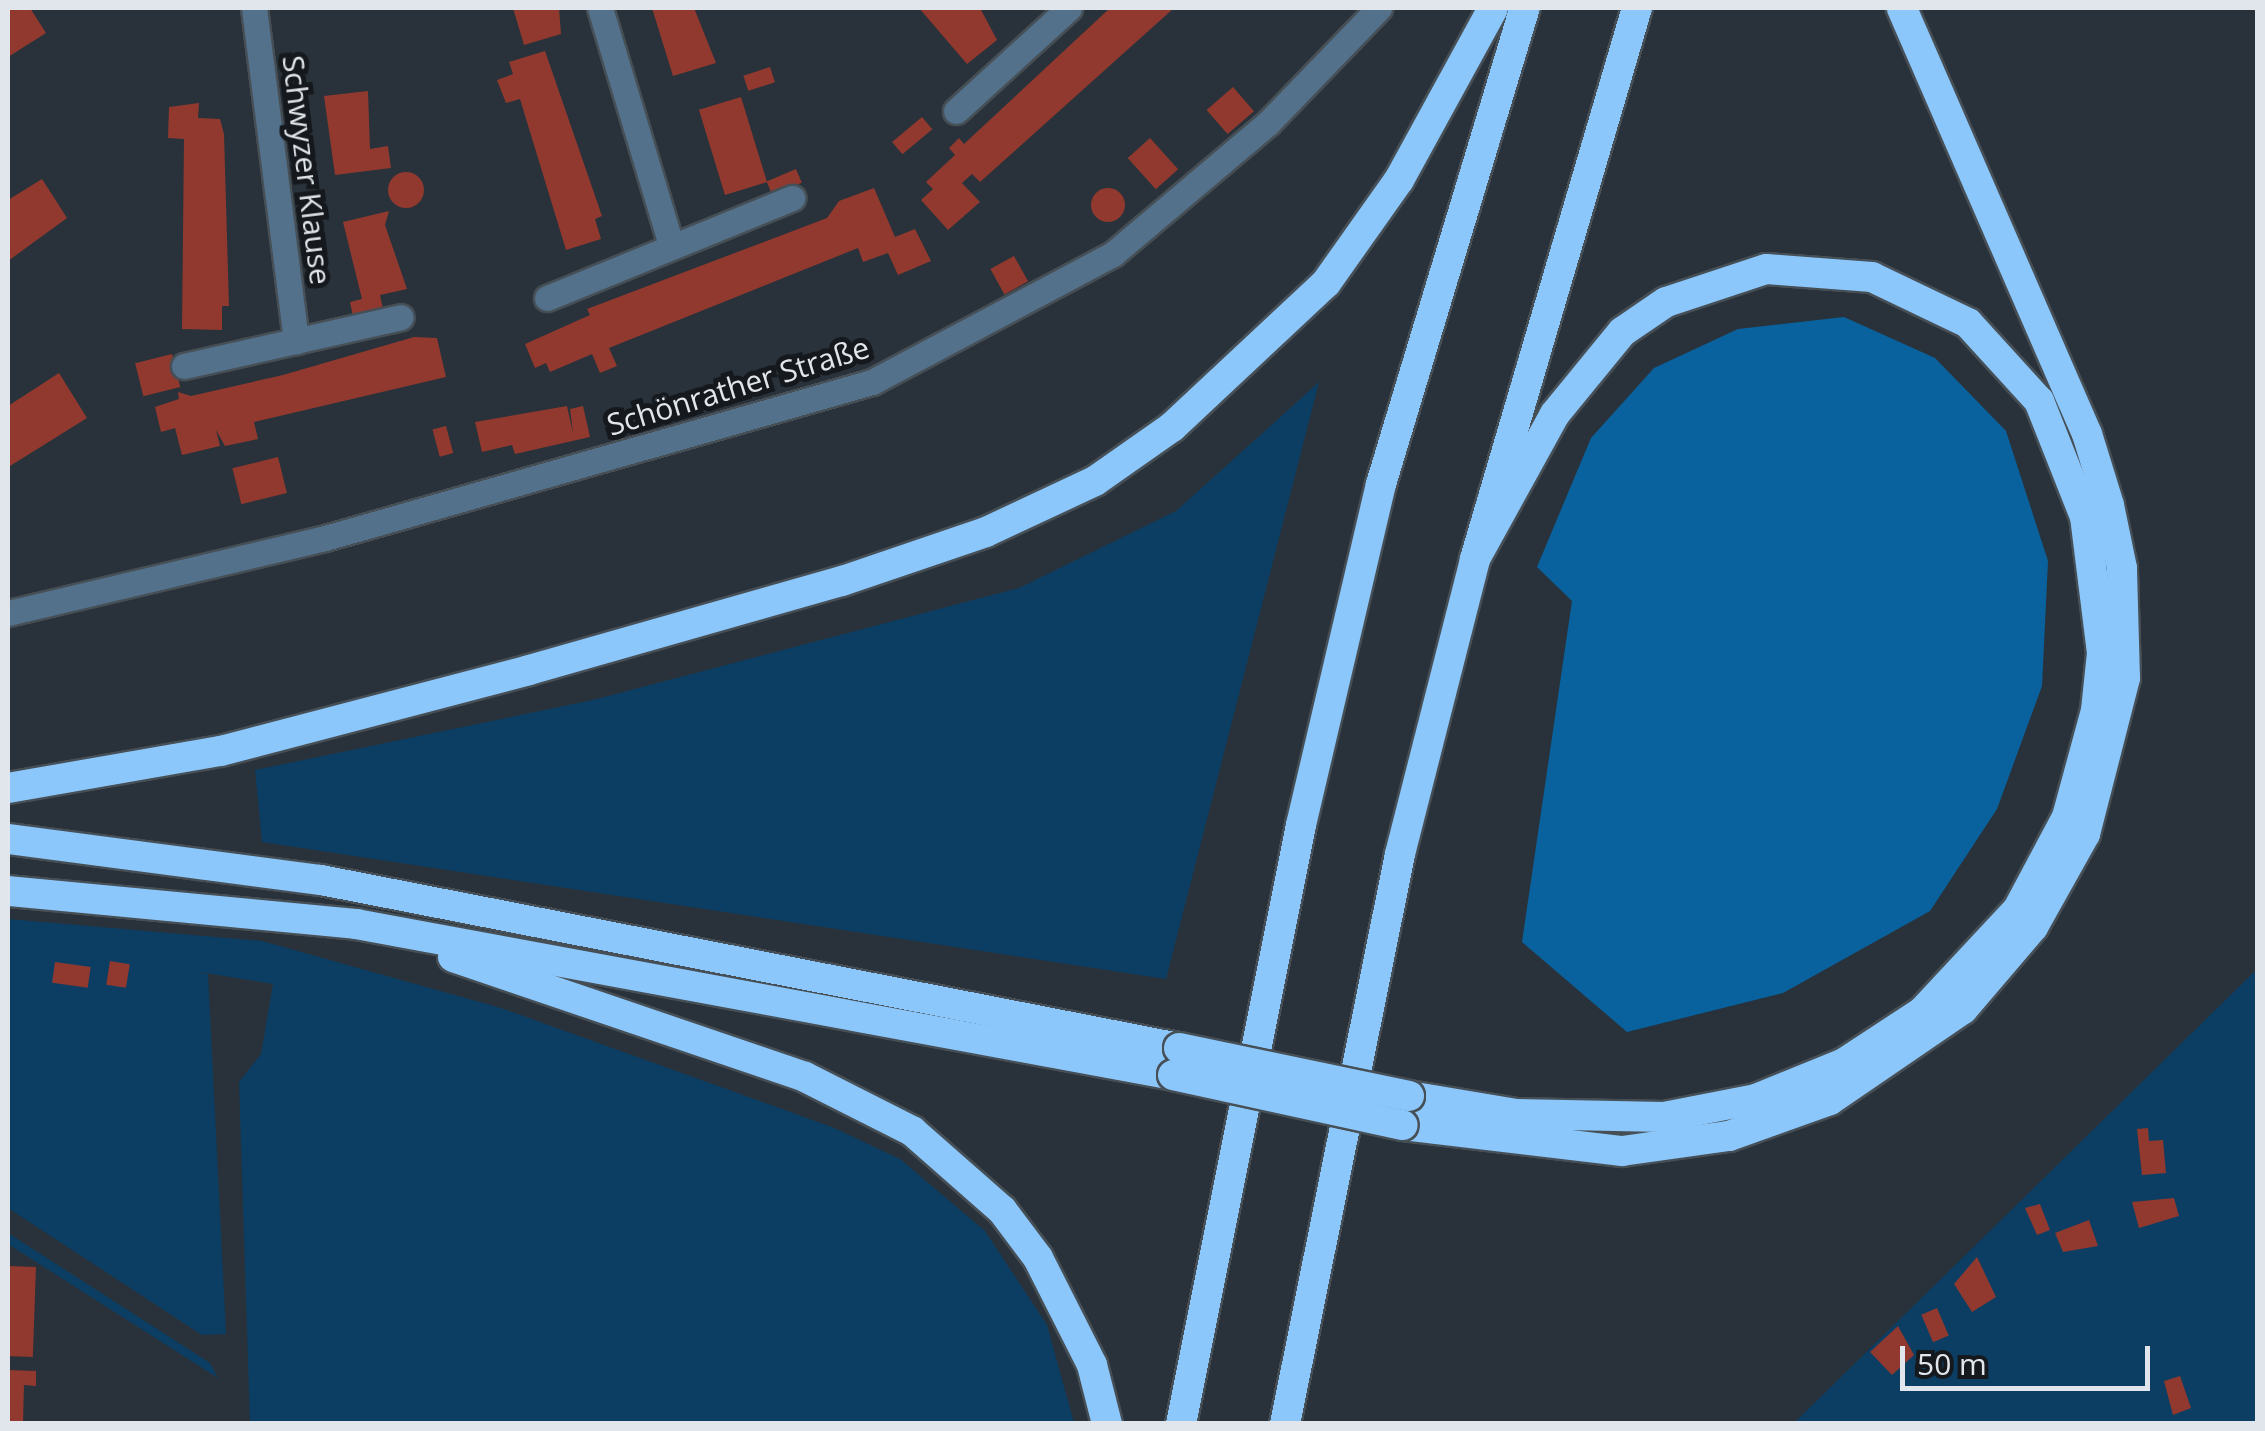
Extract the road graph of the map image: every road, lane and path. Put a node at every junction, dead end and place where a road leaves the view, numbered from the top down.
1 (254, 8) edge
2 (600, 8) edge
3 (1379, 8) edge
4 (1493, 8) edge
5 (1525, 8) edge
6 (1637, 8) edge
7 (1902, 8) edge
8 (1061, 10) edge
9 (956, 110) dead end
10 (792, 198) dead end
11 (671, 245) junction
12 (547, 298) dead end
13 (401, 317) dead end
14 (296, 341) junction
15 (184, 366) dead end
16 (1476, 559) junction
17 (8, 613) edge
18 (8, 788) edge
19 (8, 840) edge
20 (8, 891) edge
21 (356, 924) junction
22 (1176, 1061) junction
23 (1406, 1110) junction
24 (1107, 1424) edge
25 (1181, 1424) edge
26 (1285, 1424) edge

1 - 14 street, Schwyzer Klause
2 - 11 street
3 - 17 street, Schönrather Straße
4 - 18 highway
5 - 25 highway
6 - 16 highway
7 - 23 highway
8 - 9 street
10 - 11 street
11 - 12 street
13 - 14 street
14 - 15 street
16 - 23 highway
16 - 26 highway
19 - 22 highway
20 - 21 highway
21 - 22 highway
21 - 24 highway
22 - 23 highway, bridge

